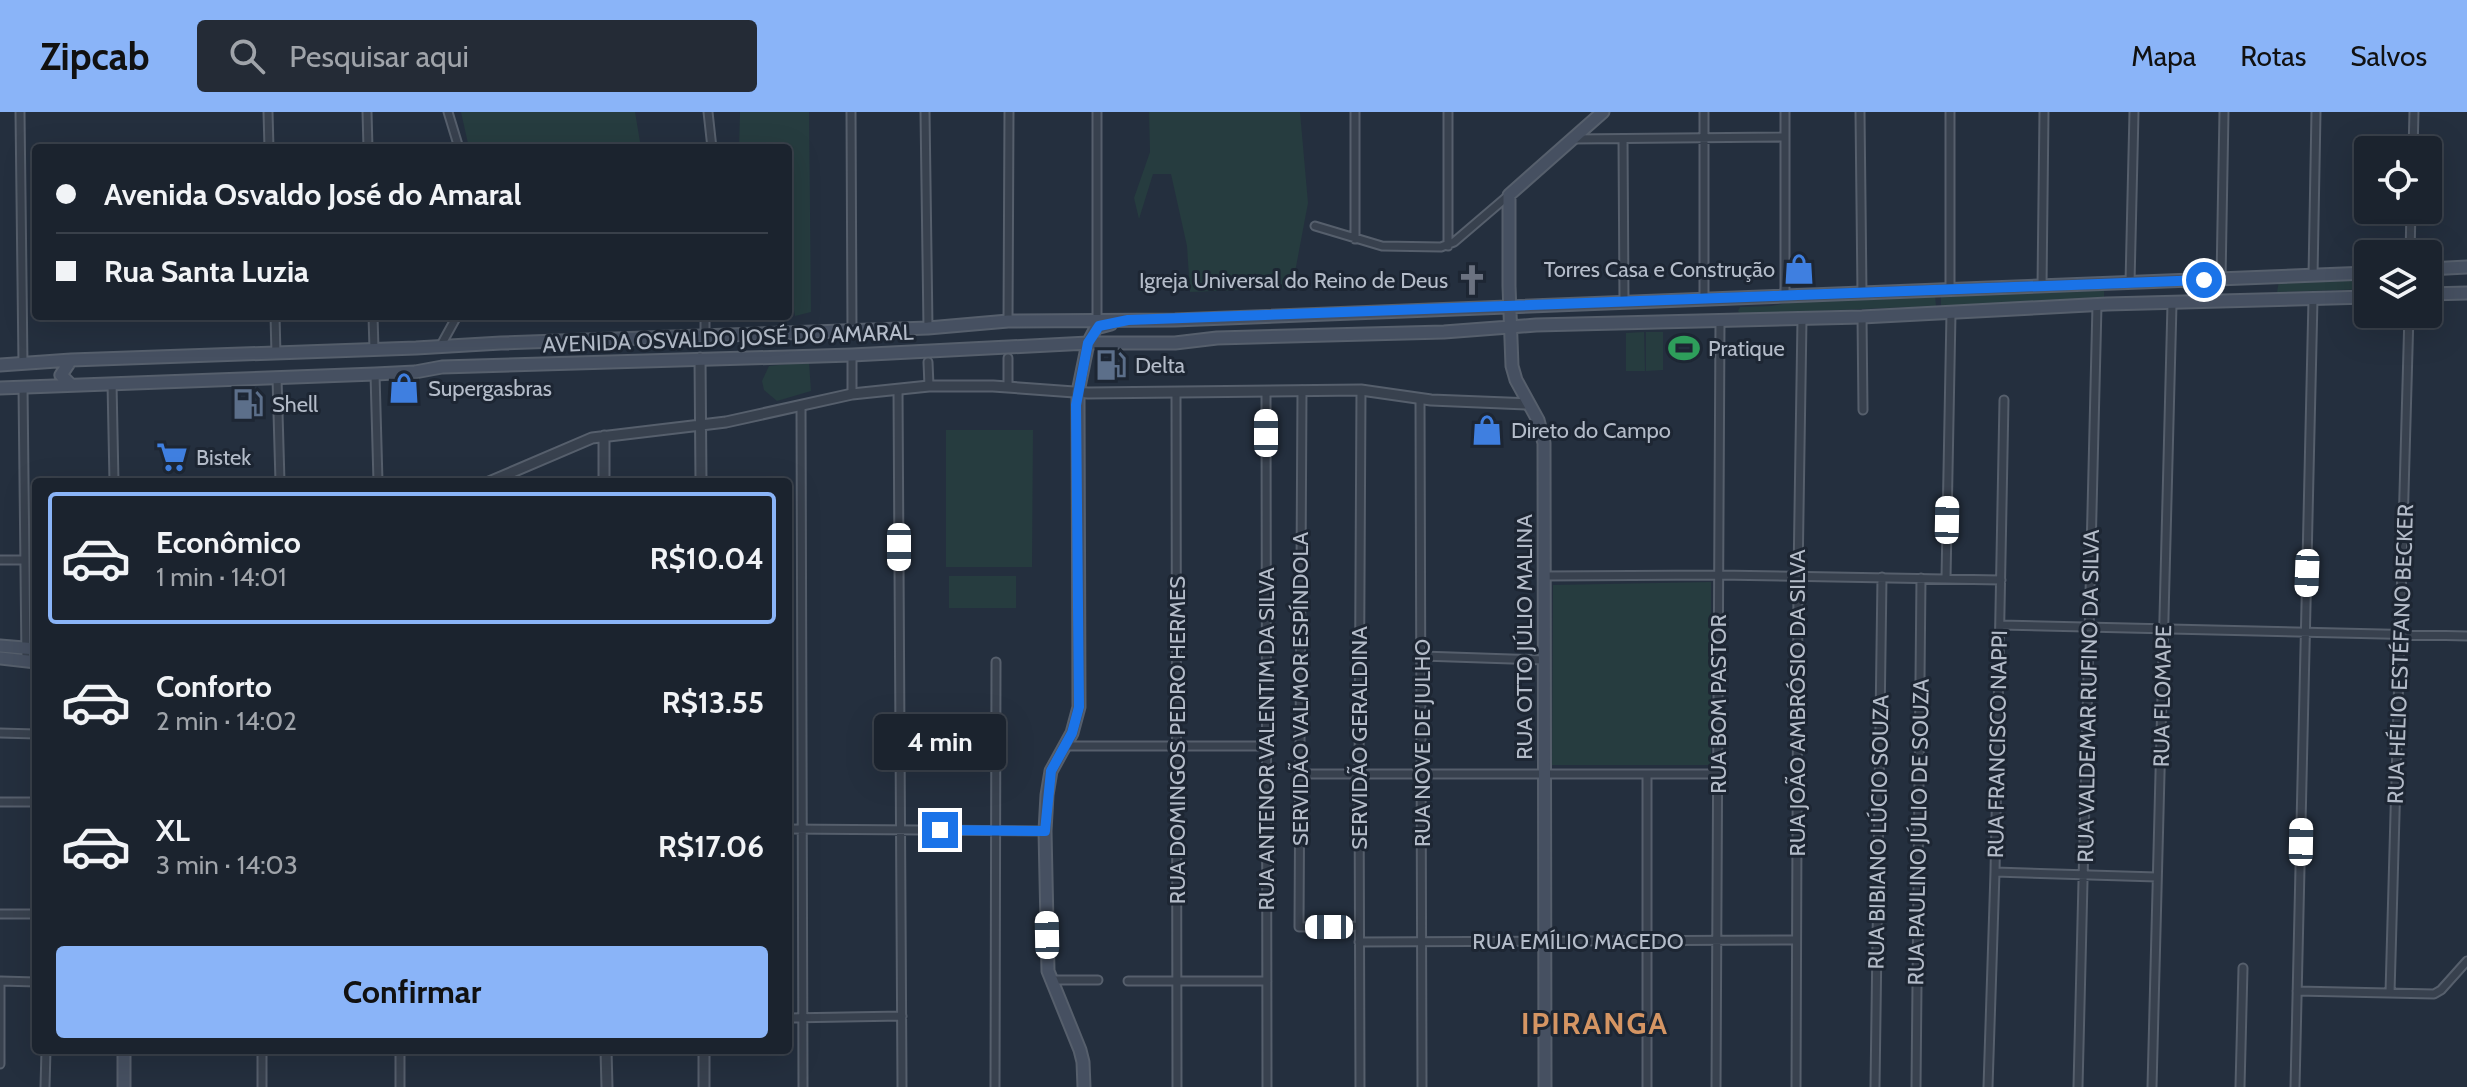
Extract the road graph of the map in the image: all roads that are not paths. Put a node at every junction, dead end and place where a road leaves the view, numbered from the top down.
1 (20, 112) edge
2 (268, 112) edge
3 (367, 112) edge
4 (448, 112) edge
5 (708, 112) edge
6 (851, 112) edge
7 (925, 112) edge
8 (1009, 112) edge
9 (1097, 112) edge
10 (1355, 112) edge
11 (1448, 112) edge
12 (1603, 112) edge
13 (1704, 112) edge
14 (1785, 112) edge
15 (1860, 112) edge
16 (1950, 112) edge
17 (2044, 112) edge
18 (2134, 112) edge
19 (2224, 112) edge
20 (2316, 112) edge
21 (2414, 112) edge
22 (2413, 136) edge
23 (1785, 137) junction
24 (1704, 138) junction
25 (1570, 139) junction
26 (1623, 139) junction
27 (269, 144) edge
28 (368, 144) edge
29 (458, 144) edge
30 (712, 144) edge
31 (1509, 195) junction
32 (1315, 226) dead end
33 (1355, 239) junction
34 (1448, 246) junction
35 (2467, 267) edge
36 (2442, 268) edge
37 (2354, 274) edge
38 (2313, 276) junction
39 (2263, 278) junction
40 (2221, 280) junction
41 (2130, 283) junction
42 (2042, 287) junction
43 (1950, 290) junction
44 (1862, 293) junction
45 (2467, 293) edge
46 (2442, 294) edge
47 (1785, 296) junction
48 (2354, 298) edge
49 (1704, 299) junction
50 (2313, 299) junction
51 (1624, 301) junction
52 (2259, 301) junction
53 (2172, 304) junction
54 (2097, 305) junction
55 (1510, 306) junction
56 (1951, 313) junction
57 (1262, 316) junction
58 (1862, 317) junction
59 (1802, 319) junction
60 (275, 320) edge
61 (373, 320) edge
62 (455, 320) edge
63 (705, 320) edge
64 (1097, 320) junction
65 (1128, 320) junction
66 (1008, 321) junction
67 (1720, 321) junction
68 (1510, 326) junction
69 (928, 328) junction
70 (2409, 328) edge
71 (852, 330) junction
72 (705, 336) junction
73 (1217, 338) junction
74 (501, 343) junction
75 (1088, 343) junction
76 (440, 347) junction
77 (971, 348) junction
78 (374, 349) junction
79 (396, 349) junction
80 (276, 354) junction
81 (852, 355) junction
82 (700, 358) junction
83 (1008, 358) dead end
84 (71, 360) junction
85 (928, 362) dead end
86 (23, 364) junction
87 (0, 365) edge
88 (442, 367) junction
89 (375, 374) junction
90 (346, 375) junction
91 (277, 378) junction
92 (112, 383) junction
93 (70, 384) junction
94 (929, 386) junction
95 (23, 387) junction
96 (1008, 387) junction
97 (0, 388) edge
98 (898, 390) junction
99 (1302, 390) junction
100 (1361, 390) junction
101 (1266, 391) junction
102 (1078, 392) junction
103 (1176, 393) junction
104 (852, 394) junction
105 (1420, 399) junction
106 (2004, 400) dead end
107 (1529, 404) junction
108 (801, 407) junction
109 (1863, 410) dead end
110 (701, 425) junction
111 (604, 436) junction
112 (114, 478) edge
113 (280, 478) edge
114 (378, 478) edge
115 (498, 478) edge
116 (604, 478) edge
117 (701, 478) edge
118 (0, 560) edge
119 (25, 560) junction
120 (1719, 575) junction
121 (1544, 576) junction
122 (1798, 576) junction
123 (1882, 577) junction
124 (1921, 578) junction
125 (1946, 578) junction
126 (2001, 580) junction
127 (2000, 625) junction
128 (2090, 627) junction
129 (2164, 629) junction
130 (2305, 632) junction
131 (2400, 634) junction
132 (2467, 636) edge
133 (0, 646) edge
134 (31, 655) edge
135 (1422, 656) junction
136 (0, 658) edge
137 (1544, 660) junction
138 (996, 662) dead end
139 (0, 733) edge
140 (32, 734) edge
141 (1064, 746) junction
142 (1176, 746) junction
143 (1266, 746) junction
144 (1300, 774) junction
145 (1359, 774) junction
146 (1421, 774) junction
147 (1545, 774) junction
148 (1647, 774) junction
149 (1717, 774) junction
150 (0, 802) edge
151 (32, 802) edge
152 (792, 829) edge
153 (802, 829) junction
154 (901, 829) junction
155 (995, 830) junction
156 (1045, 831) junction
157 (1995, 872) junction
158 (2084, 875) junction
159 (2157, 877) junction
160 (0, 914) edge
161 (32, 914) edge
162 (1359, 926) junction
163 (1796, 940) junction
164 (1545, 941) junction
165 (1647, 941) junction
166 (1716, 941) junction
167 (1359, 942) junction
168 (1422, 942) junction
169 (2467, 961) edge
170 (2243, 968) dead end
171 (1050, 980) junction
172 (1098, 980) dead end
173 (0, 981) edge
174 (1128, 981) dead end
175 (1177, 981) junction
176 (1267, 981) junction
177 (32, 982) edge
178 (2297, 991) junction
179 (2390, 993) junction
180 (0, 1010) edge
181 (902, 1016) junction
182 (792, 1018) edge
183 (803, 1018) junction
184 (46, 1054) edge
185 (124, 1054) edge
186 (262, 1054) edge
187 (400, 1054) edge
188 (606, 1054) edge
189 (704, 1054) edge
190 (0, 1064) edge
191 (45, 1087) edge
192 (124, 1087) edge
193 (262, 1087) edge
194 (400, 1087) edge
195 (607, 1087) edge
196 (704, 1087) edge
197 (803, 1087) edge
198 (902, 1087) edge
199 (995, 1087) edge
200 (1084, 1087) edge
201 (1177, 1087) edge
202 (1267, 1087) edge
203 (1360, 1087) edge
204 (1422, 1087) edge
205 (1545, 1087) edge
206 (1647, 1087) edge
207 (1716, 1087) edge
208 (1796, 1087) edge
209 (1875, 1087) edge
210 (1916, 1087) edge
211 (1988, 1087) edge
212 (2078, 1087) edge
213 (2152, 1087) edge
214 (2240, 1087) edge
215 (2295, 1087) edge

1 - 86 street
2 - 27 street
3 - 28 street
4 - 29 street
5 - 30 street
6 - 71 street
7 - 69 street
8 - 66 street
9 - 64 street
10 - 33 street
11 - 34 street
12 - 25 main road
13 - 24 street
14 - 23 street
15 - 44 street
16 - 43 street
17 - 42 street
18 - 41 street
19 - 40 street
20 - 38 street
21 - 22 street
23 - 24 street
23 - 47 street
24 - 26 street
24 - 49 street
25 - 26 street
25 - 31 main road
26 - 51 street
31 - 34 street
31 - 55 main road, RUA OTTO JÚLIO MALINA
32 - 33 street
33 - 34 street
35 - 36 main road
37 - 38 main road, AVENIDA OSVALDO JOSÉ DO AMARAL
38 - 39 main road, AVENIDA OSVALDO JOSÉ DO AMARAL
39 - 40 main road, AVENIDA OSVALDO JOSÉ DO AMARAL
39 - 52 main road
40 - 41 main road, AVENIDA OSVALDO JOSÉ DO AMARAL
41 - 42 main road, AVENIDA OSVALDO JOSÉ DO AMARAL
42 - 43 main road, AVENIDA OSVALDO JOSÉ DO AMARAL
43 - 44 main road, AVENIDA OSVALDO JOSÉ DO AMARAL
44 - 47 main road, AVENIDA OSVALDO JOSÉ DO AMARAL
45 - 46 main road
47 - 49 main road, AVENIDA OSVALDO JOSÉ DO AMARAL
47 - 67 main road
48 - 50 main road, AVENIDA OSVALDO JOSÉ DO AMARAL
49 - 51 main road, AVENIDA OSVALDO JOSÉ DO AMARAL
50 - 52 main road, AVENIDA OSVALDO JOSÉ DO AMARAL
50 - 130 street
51 - 55 main road, AVENIDA OSVALDO JOSÉ DO AMARAL
52 - 53 main road, AVENIDA OSVALDO JOSÉ DO AMARAL
53 - 54 main road, AVENIDA OSVALDO JOSÉ DO AMARAL
53 - 129 street, RUA FLOMAPE
54 - 56 main road, AVENIDA OSVALDO JOSÉ DO AMARAL
54 - 128 street, RUA VALDEMAR RUFINO DA SILVA
55 - 57 main road, AVENIDA OSVALDO JOSÉ DO AMARAL
55 - 68 main road, RUA OTTO JÚLIO MALINA
56 - 58 main road, AVENIDA OSVALDO JOSÉ DO AMARAL
56 - 125 street
57 - 65 main road, AVENIDA OSVALDO JOSÉ DO AMARAL
57 - 73 main road
58 - 59 main road, AVENIDA OSVALDO JOSÉ DO AMARAL
58 - 109 street
59 - 67 main road, AVENIDA OSVALDO JOSÉ DO AMARAL
59 - 122 street, RUA JOÃO AMBRÓSIO DA SILVA
60 - 80 street
61 - 78 street
62 - 76 street
63 - 72 street
64 - 65 main road, AVENIDA OSVALDO JOSÉ DO AMARAL
64 - 66 main road, AVENIDA OSVALDO JOSÉ DO AMARAL
65 - 75 main road
66 - 69 main road, AVENIDA OSVALDO JOSÉ DO AMARAL
66 - 77 main road
67 - 68 main road, AVENIDA OSVALDO JOSÉ DO AMARAL
67 - 120 street, RUA BOM PASTOR
68 - 73 main road, AVENIDA OSVALDO JOSÉ DO AMARAL
68 - 107 main road, RUA OTTO JÚLIO MALINA
69 - 71 main road, AVENIDA OSVALDO JOSÉ DO AMARAL
70 - 131 street, RUA HÉLIO ESTÉFANO BECKER
71 - 72 main road, AVENIDA OSVALDO JOSÉ DO AMARAL
72 - 74 main road, AVENIDA OSVALDO JOSÉ DO AMARAL
73 - 75 main road, AVENIDA OSVALDO JOSÉ DO AMARAL
74 - 76 main road, AVENIDA OSVALDO JOSÉ DO AMARAL
74 - 88 main road
75 - 77 main road, AVENIDA OSVALDO JOSÉ DO AMARAL
75 - 102 main road
76 - 79 main road, AVENIDA OSVALDO JOSÉ DO AMARAL
77 - 81 main road, AVENIDA OSVALDO JOSÉ DO AMARAL
78 - 79 main road, AVENIDA OSVALDO JOSÉ DO AMARAL
78 - 80 main road, AVENIDA OSVALDO JOSÉ DO AMARAL
79 - 90 main road
80 - 84 main road, AVENIDA OSVALDO JOSÉ DO AMARAL
81 - 82 main road, AVENIDA OSVALDO JOSÉ DO AMARAL
81 - 104 street
82 - 88 main road, AVENIDA OSVALDO JOSÉ DO AMARAL
82 - 110 street
83 - 96 street
84 - 86 main road, AVENIDA OSVALDO JOSÉ DO AMARAL
84 - 93 main road
85 - 94 street
86 - 87 main road, AVENIDA OSVALDO JOSÉ DO AMARAL
88 - 89 main road, AVENIDA OSVALDO JOSÉ DO AMARAL
89 - 90 main road, AVENIDA OSVALDO JOSÉ DO AMARAL
89 - 114 street
90 - 91 main road, AVENIDA OSVALDO JOSÉ DO AMARAL
91 - 92 main road, AVENIDA OSVALDO JOSÉ DO AMARAL
91 - 113 street
92 - 93 main road, AVENIDA OSVALDO JOSÉ DO AMARAL
92 - 112 street
93 - 95 main road, AVENIDA OSVALDO JOSÉ DO AMARAL
94 - 96 street
94 - 98 street
95 - 97 main road, AVENIDA OSVALDO JOSÉ DO AMARAL
95 - 119 street
96 - 102 street
98 - 104 street
98 - 154 street
99 - 100 street
99 - 101 street
99 - 144 street, SERVIDÃO VALMOR ESPÍNDOLA
100 - 105 street
100 - 145 street, SERVIDÃO GERALDINA
101 - 103 street
101 - 143 street, RUA ANTENOR VALENTIM DA SILVA
102 - 103 street
102 - 141 main road
103 - 142 street, RUA DOMINGOS PEDRO HERMES
104 - 108 street
105 - 107 street
105 - 135 street, RUA NOVE DE JULHO
106 - 126 street, RUA FRANCISCO NAPPI
107 - 121 main road, RUA OTTO JÚLIO MALINA
108 - 110 street
108 - 153 street
110 - 111 street
110 - 117 street
111 - 115 street
111 - 116 street
118 - 119 street
119 - 134 street
120 - 121 street
120 - 122 street
120 - 149 street, RUA BOM PASTOR
121 - 137 main road, RUA OTTO JÚLIO MALINA
122 - 123 street
122 - 163 street, RUA JOÃO AMBRÓSIO DA SILVA
123 - 124 street
123 - 209 street, RUA BIBIANO LÚCIO SOUZA
124 - 125 street
124 - 210 street, RUA PAULINO JÚLIO DE SOUZA
125 - 126 street
126 - 127 street, RUA FRANCISCO NAPPI
127 - 128 street
127 - 157 street, RUA FRANCISCO NAPPI
128 - 129 street
128 - 158 street, RUA VALDEMAR RUFINO DA SILVA
129 - 130 street
129 - 159 street, RUA FLOMAPE
130 - 131 street
130 - 178 street
131 - 132 street
131 - 179 street, RUA HÉLIO ESTÉFANO BECKER
133 - 134 main road
134 - 136 main road
135 - 137 street
135 - 146 street, RUA NOVE DE JULHO
137 - 147 main road, RUA OTTO JÚLIO MALINA
138 - 155 street
139 - 140 street
141 - 142 street
141 - 156 main road
142 - 143 street
142 - 175 street, RUA DOMINGOS PEDRO HERMES
143 - 176 street, RUA ANTENOR VALENTIM DA SILVA
144 - 145 street
144 - 162 street, SERVIDÃO VALMOR ESPÍNDOLA
145 - 146 street
145 - 162 street, SERVIDÃO GERALDINA
146 - 147 street
146 - 168 street, RUA NOVE DE JULHO
147 - 148 street
147 - 164 main road, RUA OTTO JÚLIO MALINA
148 - 149 street
148 - 165 street
149 - 166 street, RUA BOM PASTOR
150 - 151 street
152 - 153 street
153 - 154 street
153 - 183 street
154 - 155 street
154 - 181 street
155 - 156 street
155 - 199 street
156 - 171 main road
157 - 158 street
157 - 211 street, RUA FRANCISCO NAPPI
158 - 159 street
158 - 212 street, RUA VALDEMAR RUFINO DA SILVA
159 - 213 street, RUA FLOMAPE
160 - 161 street
162 - 167 street, SERVIDÃO GERALDINA
163 - 166 street, RUA EMÍLIO MACEDO
163 - 208 street, RUA JOÃO AMBRÓSIO DA SILVA
164 - 165 street, RUA EMÍLIO MACEDO
164 - 168 street, RUA EMÍLIO MACEDO
164 - 205 main road, RUA OTTO JÚLIO MALINA
165 - 166 street, RUA EMÍLIO MACEDO
165 - 206 street
166 - 207 street, RUA BOM PASTOR
167 - 168 street, RUA EMÍLIO MACEDO
167 - 203 street, SERVIDÃO GERALDINA
168 - 204 street, RUA NOVE DE JULHO
169 - 179 street
170 - 214 street
171 - 172 street
171 - 200 main road
173 - 177 street
173 - 180 street
174 - 175 street
175 - 176 street
175 - 201 street, RUA DOMINGOS PEDRO HERMES
176 - 202 street, RUA ANTENOR VALENTIM DA SILVA
178 - 179 street
178 - 215 street
180 - 190 street
181 - 183 street
181 - 198 street
182 - 183 street
183 - 197 street
184 - 191 street
185 - 192 main road
186 - 193 street
187 - 194 street
188 - 195 street
189 - 196 street

